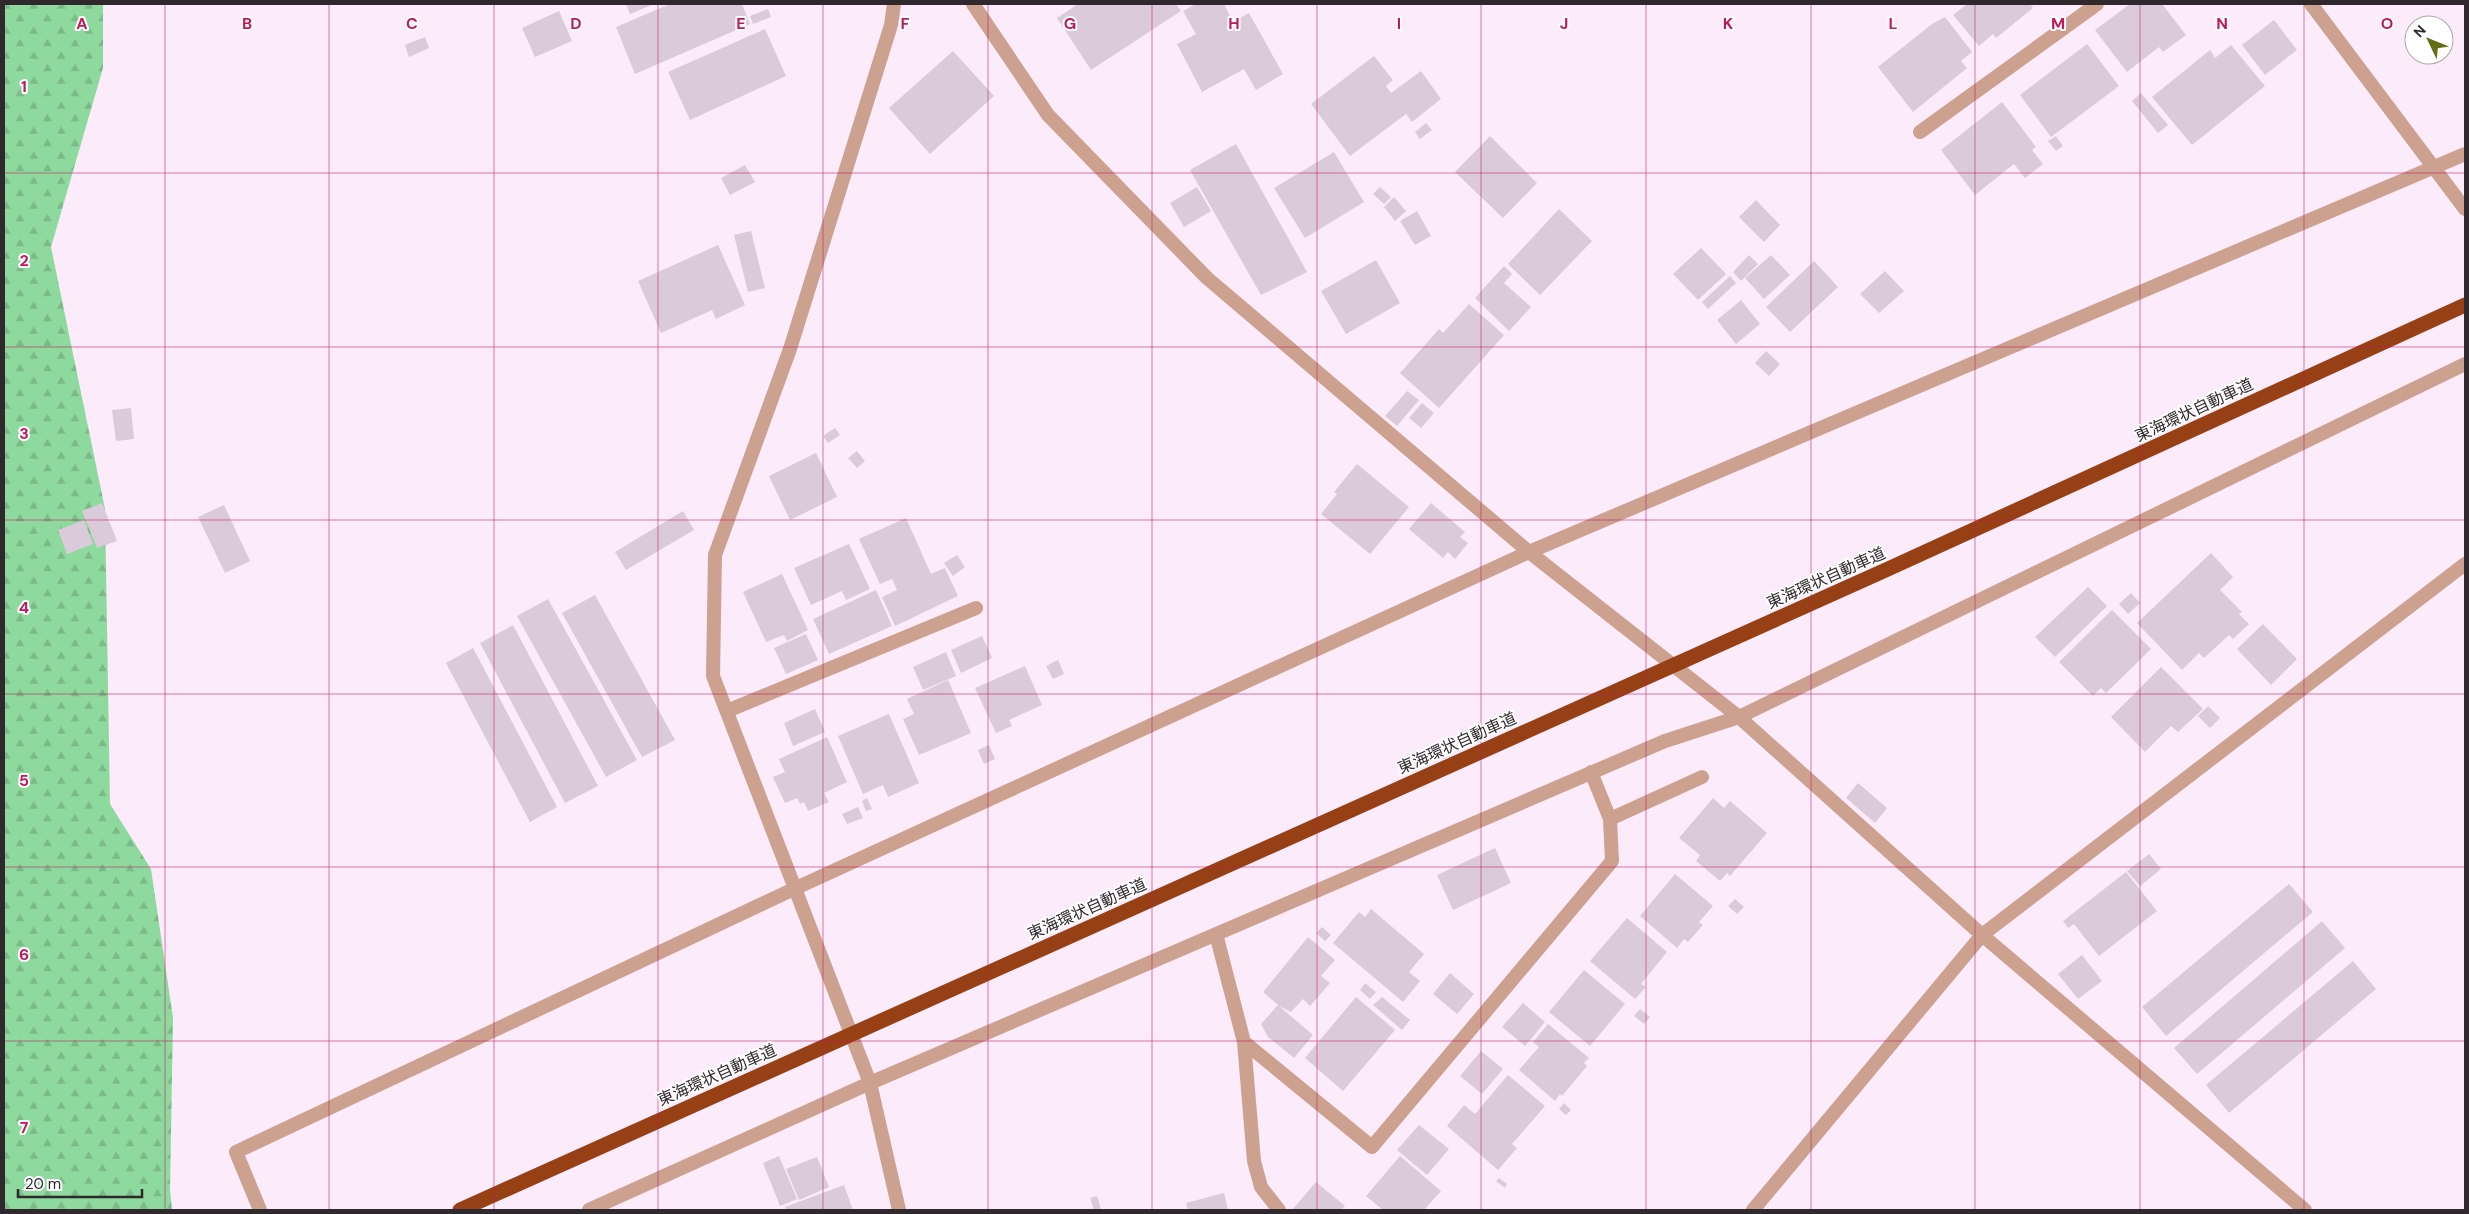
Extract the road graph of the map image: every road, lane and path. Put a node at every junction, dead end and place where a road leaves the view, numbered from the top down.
1 (894, 4) edge
2 (973, 4) edge
3 (2097, 4) edge
4 (2311, 4) edge
5 (1920, 132) dead end
6 (2465, 154) edge
7 (2433, 168) junction
8 (2465, 209) edge
9 (2465, 305) edge
10 (2465, 364) edge
11 (1530, 552) junction
12 (2465, 564) edge
13 (976, 608) dead end
14 (727, 711) junction
15 (1738, 716) junction
16 (1592, 772) junction
17 (1702, 776) dead end
18 (1610, 819) junction
19 (796, 888) junction
20 (1216, 934) junction
21 (1982, 935) junction
22 (1244, 1042) junction
23 (870, 1083) junction
24 (260, 1210) edge
25 (460, 1210) edge
26 (589, 1210) edge
27 (898, 1210) edge
28 (1279, 1210) edge
29 (1753, 1210) edge
30 (2305, 1210) edge

1 - 14 street
2 - 11 street
3 - 5 street
4 - 7 street
6 - 7 street
7 - 8 street
7 - 11 street
9 - 25 highway, 東海環状自動車道
10 - 15 street
11 - 15 street
11 - 19 street
12 - 21 street
13 - 14 street
14 - 19 street
15 - 16 street
15 - 21 street
16 - 18 street
16 - 20 street
17 - 18 street
18 - 22 street
19 - 23 street
19 - 24 street
20 - 22 street
20 - 23 street
21 - 29 street
21 - 30 street
22 - 28 street
23 - 26 street
23 - 27 street

